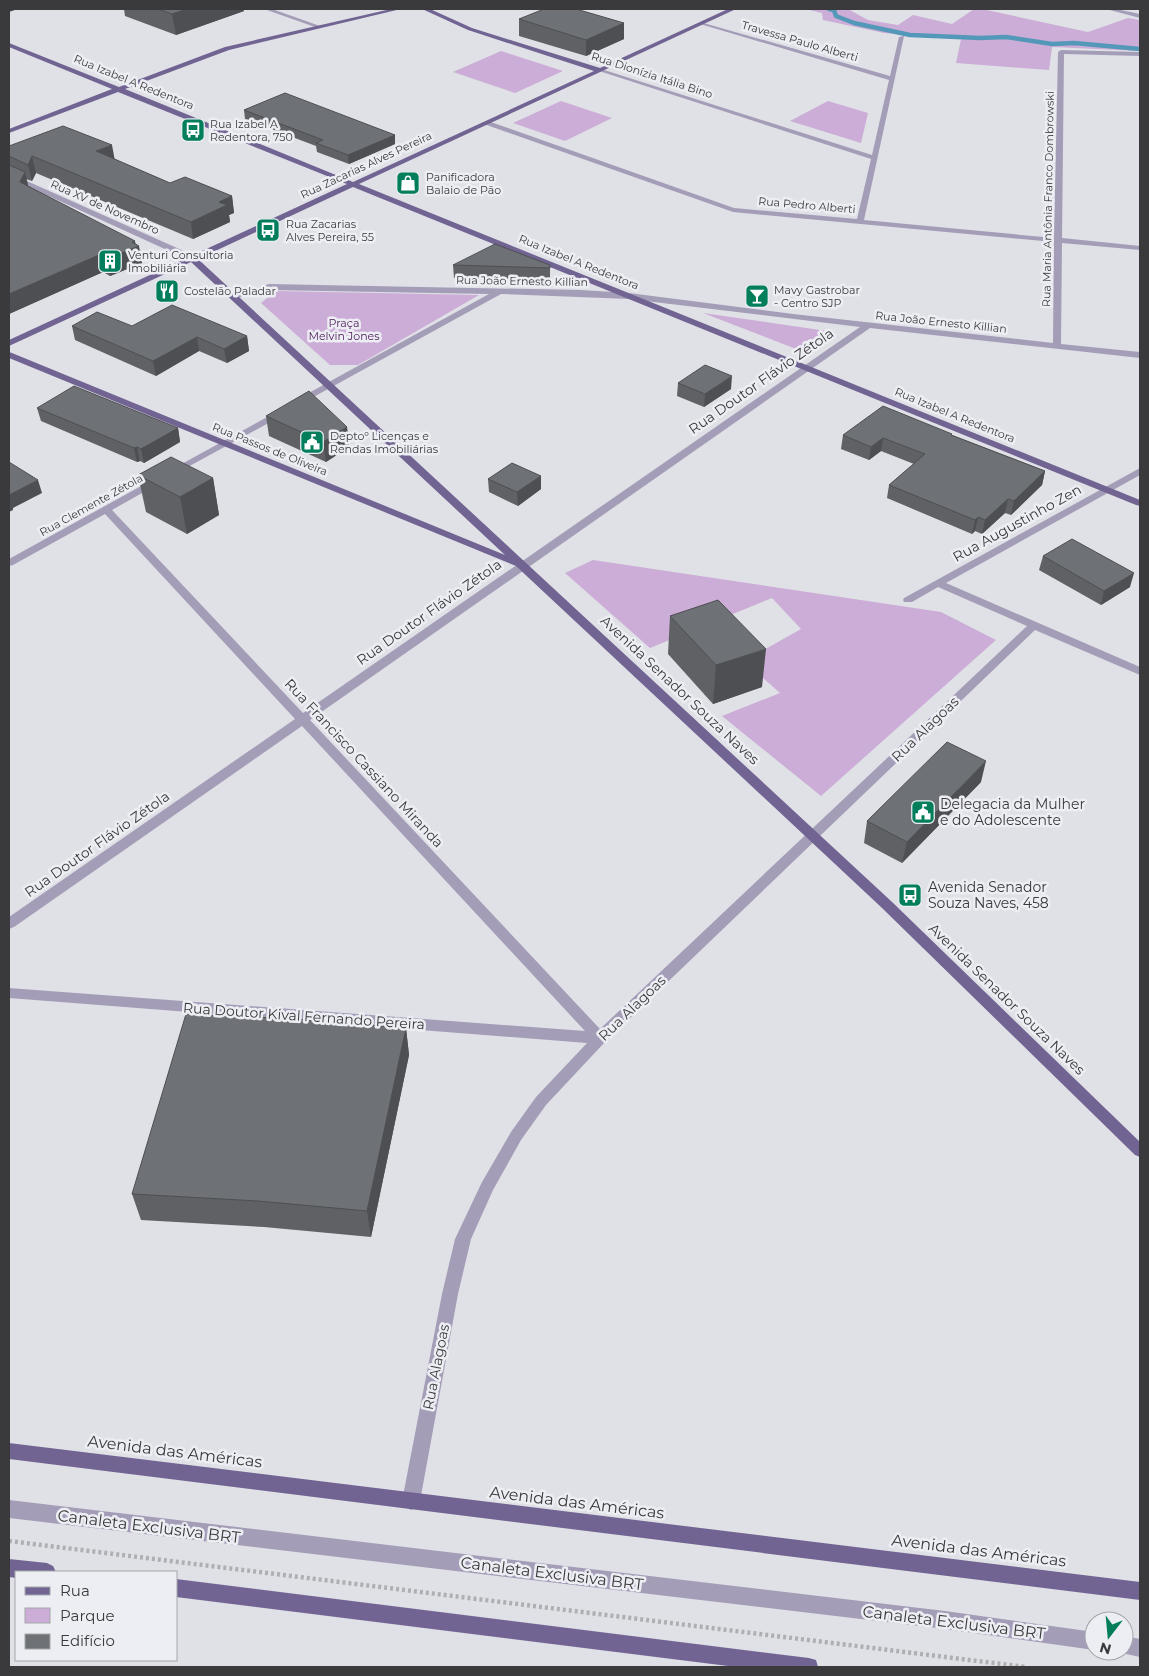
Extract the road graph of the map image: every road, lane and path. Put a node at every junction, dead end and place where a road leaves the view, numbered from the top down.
1 (266, 9) edge
2 (398, 9) edge
3 (425, 9) edge
4 (733, 9) edge
5 (1114, 9) edge
6 (1140, 16) edge
7 (702, 23) junction
8 (316, 26) junction
9 (902, 37) dead end
10 (9, 45) edge
11 (1140, 54) edge
12 (599, 70) junction
13 (892, 79) junction
14 (118, 89) junction
15 (485, 123) junction
16 (9, 131) edge
17 (875, 158) junction
18 (9, 175) edge
19 (353, 184) junction
20 (860, 222) junction
21 (1058, 240) junction
22 (1140, 248) edge
23 (192, 258) junction
24 (498, 292) junction
25 (232, 296) junction
26 (629, 296) junction
27 (867, 326) junction
28 (9, 343) edge
29 (1057, 346) junction
30 (9, 355) edge
31 (1140, 355) edge
32 (806, 368) junction
33 (328, 386) junction
34 (224, 444) junction
35 (1140, 471) edge
36 (1106, 490) junction
37 (1140, 503) edge
38 (106, 509) junction
39 (9, 563) edge
40 (522, 566) junction
41 (937, 583) junction
42 (908, 600) dead end
43 (1034, 625) junction
44 (1140, 671) edge
45 (302, 719) junction
46 (813, 836) junction
47 (9, 924) edge
48 (9, 993) edge
49 (600, 1038) junction
50 (1140, 1151) edge
51 (9, 1451) edge
52 (411, 1501) junction
53 (9, 1509) edge
54 (9, 1541) edge
55 (9, 1568) edge
56 (38, 1571) edge
57 (178, 1588) edge
58 (1140, 1591) edge
59 (1084, 1640) edge
60 (808, 1667) edge
61 (1026, 1667) edge

1 - 8 street
2 - 8 main road
3 - 12 main road, Rua Dionízia Itália Bino
4 - 7 main road, Rua Zacarias Alves Pereira
5 - 6 street
7 - 12 main road, Rua Zacarias Alves Pereira
7 - 13 street, Travessa Paulo Alberti
8 - 14 main road
9 - 13 street
10 - 14 main road, Rua Izabel A Redentora
11 - 21 street, Rua Maria Antônia Franco Dombrowski
12 - 15 main road, Rua Zacarias Alves Pereira
12 - 17 street, Rua Dionízia Itália Bino
13 - 17 street
14 - 16 main road
14 - 19 main road, Rua Izabel A Redentora
15 - 19 main road, Rua Zacarias Alves Pereira
15 - 20 street, Rua Pedro Alberti
17 - 20 street
18 - 23 street, Rua XV de Novembro
19 - 23 main road, Rua Zacarias Alves Pereira
19 - 26 main road, Rua Izabel A Redentora
20 - 21 street, Rua Pedro Alberti
21 - 22 street, Rua Pedro Alberti
21 - 29 street, Rua Maria Antônia Franco Dombrowski
23 - 25 main road, Avenida Senador Souza Naves
23 - 28 main road, Rua Zacarias Alves Pereira
24 - 25 street, Rua João Ernesto Killian
24 - 26 street, Rua João Ernesto Killian
24 - 33 street, Rua Clemente Zétola
25 - 33 main road, Avenida Senador Souza Naves
26 - 27 street, Rua João Ernesto Killian
26 - 32 main road, Rua Izabel A Redentora
27 - 29 street, Rua João Ernesto Killian
27 - 32 street, Rua Doutor Flávio Zétola
29 - 31 street, Rua João Ernesto Killian
30 - 34 main road, Rua Passos de Oliveira
32 - 36 main road, Rua Izabel A Redentora
32 - 40 street, Rua Doutor Flávio Zétola
33 - 34 street, Rua Clemente Zétola
33 - 40 main road, Avenida Senador Souza Naves
34 - 38 street, Rua Clemente Zétola
34 - 40 main road, Rua Passos de Oliveira
35 - 36 street, Rua Augustinho Zen
36 - 37 main road, Rua Izabel A Redentora
36 - 41 street, Rua Augustinho Zen
38 - 39 street, Rua Clemente Zétola
38 - 45 street, Rua Francisco Cassiano Miranda
40 - 45 street, Rua Doutor Flávio Zétola
40 - 46 main road, Avenida Senador Souza Naves
41 - 42 street, Rua Augustinho Zen
41 - 43 street
43 - 44 street
43 - 46 street, Rua Alagoas
45 - 47 street, Rua Doutor Flávio Zétola
45 - 49 street, Rua Francisco Cassiano Miranda
46 - 49 street, Rua Alagoas
46 - 50 main road, Avenida Senador Souza Naves
48 - 49 street, Rua Doutor Kival Fernando Pereira
49 - 52 street, Rua Alagoas
51 - 52 main road, Avenida das Américas
52 - 58 main road, Avenida das Américas
53 - 59 street, Canaleta Exclusiva BRT
54 - 61 path
55 - 56 main road
57 - 60 main road

